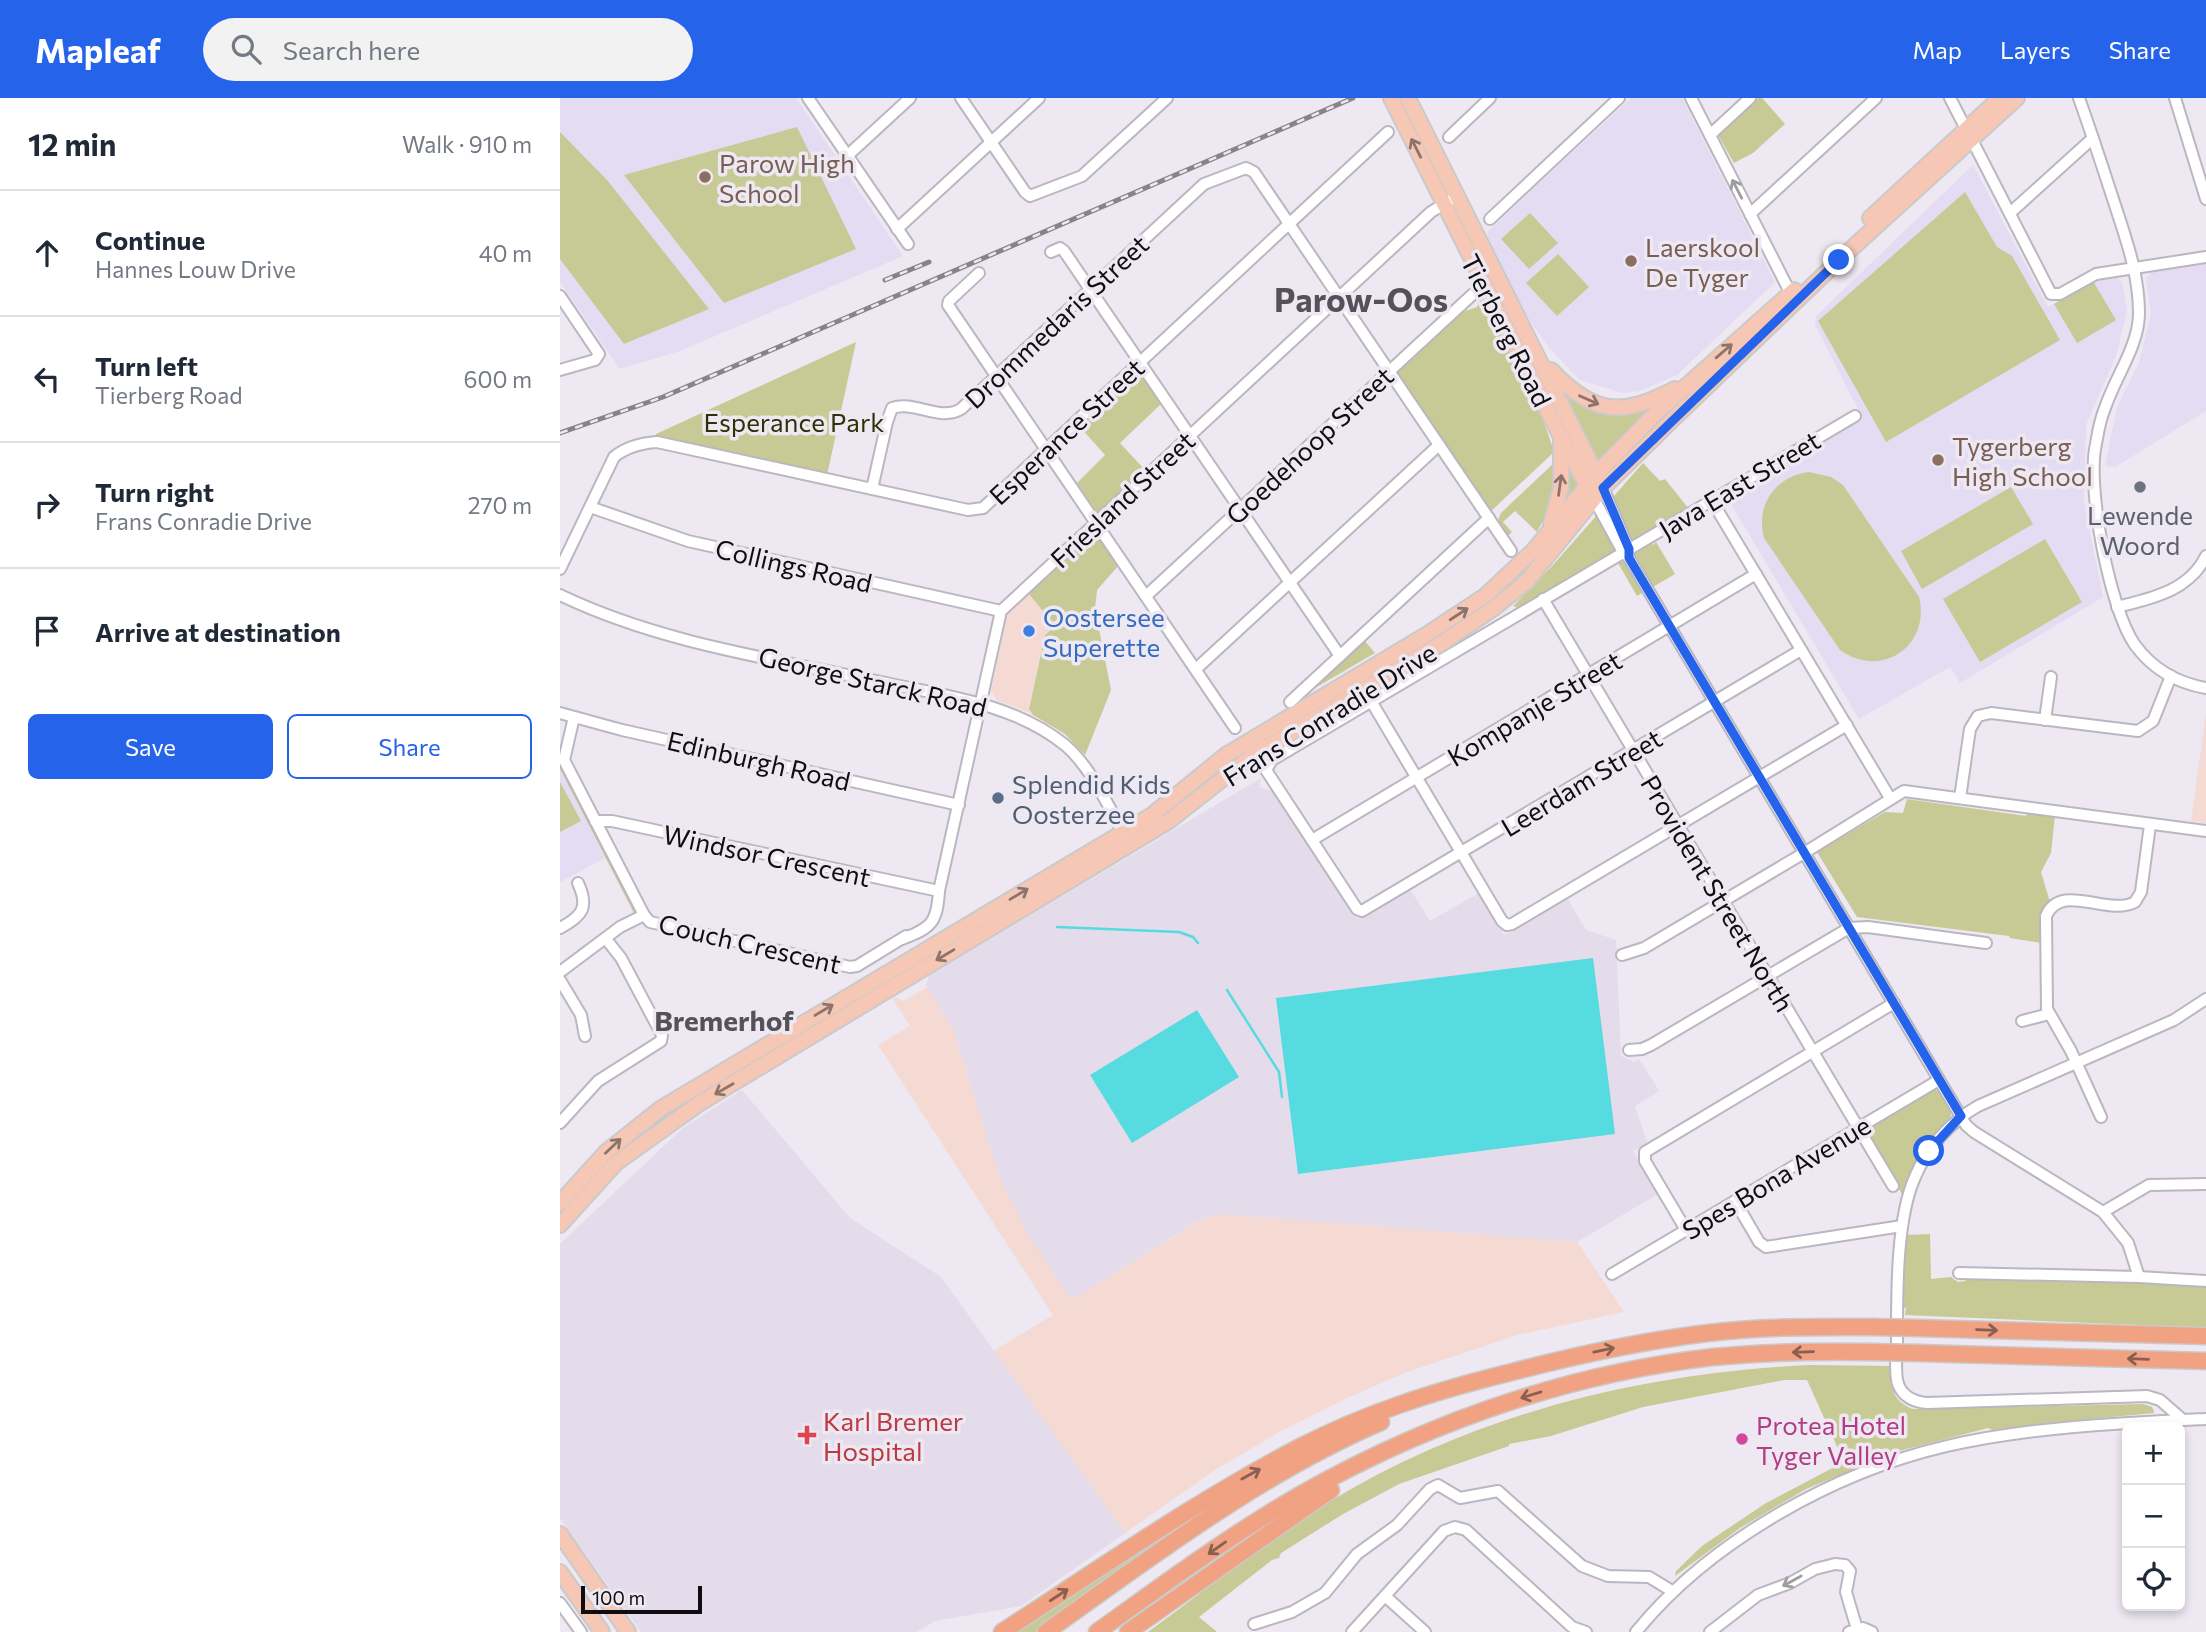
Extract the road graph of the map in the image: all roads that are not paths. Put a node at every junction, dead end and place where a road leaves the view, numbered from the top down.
1 (808, 98) edge
2 (910, 98) edge
3 (961, 98) edge
4 (1039, 98) edge
5 (1167, 98) edge
6 (1391, 98) edge
7 (1408, 98) edge
8 (1490, 98) edge
9 (1619, 98) edge
10 (1691, 98) edge
11 (1750, 98) edge
12 (1876, 98) edge
13 (1950, 98) edge
14 (2000, 98) edge
15 (2017, 98) edge
16 (2079, 98) edge
17 (2175, 98) edge
18 (1388, 132) dead end
19 (1968, 133) junction
20 (1710, 135) junction
21 (1449, 137) dead end
22 (2093, 138) junction
23 (991, 143) junction
24 (847, 156) junction
25 (1449, 196) junction
26 (2206, 199) edge
27 (2010, 213) junction
28 (1750, 214) junction
29 (1490, 219) dead end
30 (1289, 225) junction
31 (897, 229) junction
32 (908, 244) dead end
33 (1051, 253) dead end
34 (2206, 257) edge
35 (2134, 269) junction
36 (979, 273) dead end
37 (1091, 289) junction
38 (1473, 294) dead end
39 (560, 296) edge
40 (1793, 297) junction
41 (1339, 298) junction
42 (1538, 356) junction
43 (1141, 362) junction
44 (560, 370) edge
45 (1389, 371) junction
46 (996, 376) junction
47 (1690, 382) junction
48 (1855, 416) dead end
49 (1190, 435) junction
50 (1561, 438) junction
51 (1439, 445) junction
52 (1047, 449) junction
53 (1595, 487) junction
54 (872, 489) junction
55 (1712, 501) junction
56 (590, 507) junction
57 (1241, 509) junction
58 (1489, 518) junction
59 (1096, 522) junction
60 (1549, 532) junction
61 (1511, 551) dead end
62 (1627, 553) junction
63 (2206, 556) edge
64 (560, 569) edge
65 (1756, 574) junction
66 (1290, 582) junction
67 (560, 595) edge
68 (1146, 596) junction
69 (1544, 599) junction
70 (2117, 607) junction
71 (1001, 611) junction
72 (1669, 627) junction
73 (1801, 650) junction
74 (1340, 656) junction
75 (1196, 669) junction
76 (1589, 676) junction
77 (2171, 676) junction
78 (2051, 677) dead end
79 (2206, 688) edge
80 (1371, 701) junction
81 (1290, 702) dead end
82 (1714, 703) junction
83 (982, 704) junction
84 (560, 713) edge
85 (574, 718) junction
86 (2046, 720) junction
87 (1847, 726) junction
88 (1236, 728) dead end
89 (1633, 751) junction
90 (1416, 778) junction
91 (1759, 778) junction
92 (1890, 798) junction
93 (1961, 798) junction
94 (959, 805) junction
95 (595, 821) junction
96 (2150, 825) junction
97 (1679, 826) junction
98 (2206, 831) edge
99 (1127, 839) junction
100 (1312, 841) junction
101 (1461, 852) junction
102 (1804, 853) junction
103 (578, 883) dead end
104 (939, 895) junction
105 (1723, 901) junction
106 (644, 915) junction
107 (560, 928) edge
108 (1849, 928) junction
109 (606, 939) junction
110 (1986, 943) dead end
111 (1622, 955) dead end
112 (560, 972) edge
113 (1768, 976) junction
114 (560, 980) edge
115 (2206, 999) edge
116 (1894, 1003) junction
117 (2049, 1014) junction
118 (2022, 1021) dead end
119 (584, 1036) dead end
120 (1629, 1050) dead end
121 (1813, 1052) junction
122 (2077, 1064) junction
123 (1940, 1080) junction
124 (1961, 1116) junction
125 (562, 1117) edge
126 (2101, 1117) dead end
127 (1859, 1128) junction
128 (2206, 1184) edge
129 (1893, 1186) dead end
130 (565, 1199) edge
131 (1735, 1201) junction
132 (2103, 1212) junction
133 (560, 1225) edge
134 (1902, 1226) junction
135 (1686, 1230) junction
136 (1959, 1273) dead end
137 (1612, 1274) dead end
138 (2138, 1277) junction
139 (2206, 1281) edge
140 (2206, 1336) edge
141 (2206, 1361) edge
142 (1537, 1366) junction
143 (2170, 1408) junction
144 (2206, 1419) edge
145 (2183, 1420) junction
146 (2170, 1421) junction
147 (1449, 1423) junction
148 (560, 1534) edge
149 (560, 1572) edge
150 (1672, 1591) junction
151 (1385, 1596) junction
152 (561, 1605) edge
153 (1254, 1624) dead end
154 (1854, 1627) edge
155 (1718, 1630) edge
156 (581, 1632) edge
157 (602, 1632) edge
158 (628, 1632) edge
159 (1002, 1632) edge
160 (1046, 1632) edge
161 (1097, 1632) edge
162 (1128, 1632) edge
163 (1352, 1632) edge
164 (1425, 1632) edge
165 (1586, 1632) edge
166 (1636, 1632) edge
167 (1872, 1632) edge

1 - 24 street
2 - 24 street
3 - 23 street
4 - 23 street
5 - 23 street
25 -> 6 main road, Tierberg Road
7 - 25 main road, Tierberg Road
8 - 21 street
9 - 29 street
10 - 20 street
11 - 20 street
12 - 28 street
13 - 19 street
14 - 19 main road, Frans Conradie Drive
15 - 19 main road, Frans Conradie Drive
16 - 22 street
17 - 26 street
18 - 30 street, Esperance Street
19 - 27 street
19 - 40 main road, Frans Conradie Drive
28 -> 20 street
22 - 27 street
22 - 35 street
23 - 31 street
24 - 31 street
25 - 41 street, Friesland Street
25 - 42 main road, Tierberg Road
25 - 50 main road, Tierberg Road
27 - 35 street
28 - 40 street
30 - 37 street, Drommedaris Street
30 - 41 street
30 - 43 street, Esperance Street
31 - 32 street
33 - 37 street
34 - 35 street
35 - 70 street
36 - 46 street
37 - 43 street
37 - 46 street, Drommedaris Street
38 - 45 street, Goedehoop Street
39 - 44 street
47 -> 40 main road, Frans Conradie Drive
40 - 53 main road, Frans Conradie Drive
41 - 45 street
41 - 49 street, Friesland Street
42 -> 47 main road
42 - 53 main road, Tierberg Road
43 - 49 street
43 - 52 street, Esperance Street
45 - 51 street
45 - 57 street, Goedehoop Street
46 - 52 street
46 - 54 street, Drommedaris Street
47 - 53 main road, Frans Conradie Drive
48 - 55 street, Java East Street
49 - 57 street
49 - 59 street, Friesland Street
50 - 53 main road, Tierberg Road
60 -> 50 main road
51 - 58 street
51 - 66 street
52 - 54 street, Esperance Street
52 - 59 street
53 - 60 main road, Frans Conradie Drive
53 - 62 street, Tierberg Road
53 - 99 main road, Frans Conradie Drive
54 - 56 street, Esperance Street
55 - 62 street, Java East Street
55 - 65 street
56 - 64 street
56 - 71 street, Collings Road
57 - 66 street
57 - 68 street, Goedehoop Street
58 - 61 street
58 - 74 street
59 - 68 street
59 - 71 street, Friesland Street
99 -> 60 main road, Frans Conradie Drive
62 - 69 street, Java East Street
62 - 72 street, Tierberg Road
63 - 70 street
65 - 72 street, Kompanje Street
65 - 73 street
66 - 74 street
66 - 75 street
67 - 83 street, George Starck Road
68 - 75 street
69 - 76 street, Provident Street North
69 - 80 street, Java East Street
70 - 77 street
71 - 83 street
72 - 76 street, Kompanje Street
72 - 82 street, Tierberg Road
73 - 82 street, Leerdam Street
73 - 87 street
74 - 81 street
75 - 88 street
76 - 89 street, Provident Street North
76 - 90 street, Kompanje Street
77 - 79 street
77 - 86 street
78 - 86 street
80 - 90 street
80 - 100 street, Java East Street
82 - 89 street, Leerdam Street
82 - 91 street, Tierberg Road
83 - 94 street
83 - 99 street, George Starck Road
84 - 85 street, Edinburgh Road
85 - 94 street, Edinburgh Road
85 - 95 street, Couch Crescent
86 - 93 street
87 - 91 street
87 - 92 street
89 - 97 street, Provident Street North
89 - 101 street, Leerdam Street
90 - 100 street, Kompanje Street
90 - 101 street
91 - 97 street
91 - 102 street, Tierberg Road
92 - 93 street
92 - 102 street
93 - 96 street
94 - 104 street
95 - 104 street, Windsor Crescent
95 - 106 street, Couch Crescent
96 - 98 street
96 - 117 street
97 - 101 street
97 - 105 street, Provident Street North
99 - 130 main road, Frans Conradie Drive
100 - 101 street, Leerdam Street
102 - 105 street
102 - 108 street, Tierberg Road
103 - 107 street
104 - 106 street, Couch Crescent
105 - 111 street
105 - 113 street, Provident Street North
106 - 109 street
108 - 110 street
108 - 113 street
108 - 116 street, Tierberg Road
109 - 112 street
109 - 125 street
113 - 120 street
113 - 121 street, Provident Street North
114 - 119 street
115 - 122 street
116 - 121 street
116 - 123 street, Tierberg Road
117 - 118 street
117 - 122 street
121 - 127 street, Provident Street North
121 - 135 street
122 - 124 street
122 - 126 street
123 - 124 street, Tierberg Road
123 - 127 street, Spes Bona Avenue
124 - 132 street, Tierberg Road
124 - 134 street
127 - 129 street, Provident Street North
127 - 131 street, Spes Bona Avenue
128 - 132 street
130 - 133 main road, Frans Conradie Drive
131 - 134 street
131 - 135 street, Spes Bona Avenue
132 - 138 street, Tierberg Road
134 - 143 street
135 - 137 street, Spes Bona Avenue
136 - 138 street
138 - 139 street
142 -> 140 highway, bridge
141 -> 147 highway, bridge
159 -> 142 highway
142 - 160 highway
143 - 145 street
143 - 146 street
144 - 145 street
145 - 146 street
146 - 150 street
147 -> 161 highway
147 - 162 highway
148 - 158 main road
149 - 157 main road
150 - 153 street
150 - 166 street
151 - 163 street
151 - 164 street
151 - 165 street
152 - 156 street
154 -> 155 street
154 - 167 street

